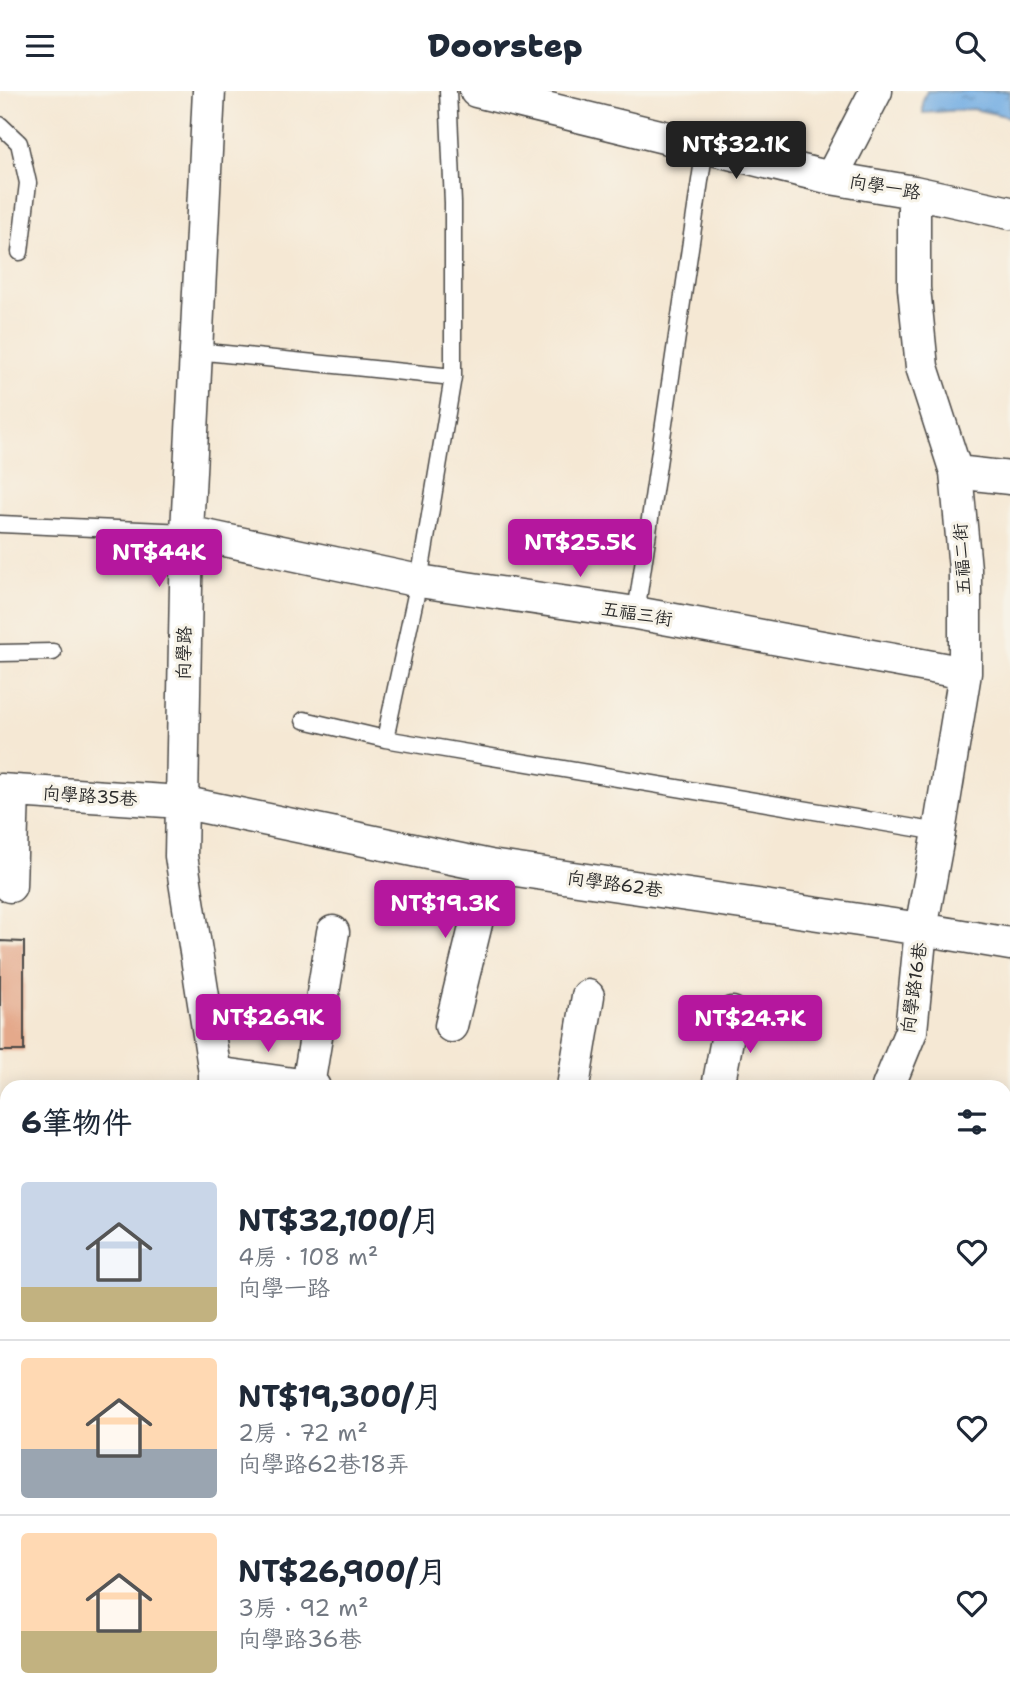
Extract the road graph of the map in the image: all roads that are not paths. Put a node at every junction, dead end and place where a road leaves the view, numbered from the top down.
1 (209, 91) edge
2 (448, 91) edge
3 (476, 91) edge
4 (876, 91) edge
5 (0, 125) edge
6 (705, 146) junction
7 (831, 178) junction
8 (914, 192) junction
9 (1010, 213) edge
10 (20, 252) dead end
11 (196, 351) junction
12 (453, 377) junction
13 (956, 472) junction
14 (1010, 478) edge
15 (0, 524) edge
16 (187, 532) junction
17 (419, 581) junction
18 (636, 613) junction
19 (53, 652) dead end
20 (0, 653) edge
21 (965, 673) junction
22 (304, 720) dead end
23 (385, 739) junction
24 (7, 791) edge
25 (181, 802) junction
26 (940, 832) junction
27 (490, 866) junction
28 (10, 886) dead end
29 (921, 929) junction
30 (334, 932) dead end
31 (1010, 944) edge
32 (588, 996) dead end
33 (732, 1013) dead end
34 (451, 1026) dead end
35 (215, 1080) edge
36 (309, 1080) edge
37 (574, 1080) edge
38 (719, 1080) edge
39 (891, 1080) edge

1 - 11 street, 向學路
2 - 12 lane
3 - 6 street, 向學一路
4 - 7 street
5 - 10 lane
6 - 7 street, 向學一路
6 - 18 lane
7 - 8 street, 向學一路
8 - 9 street, 向學一路
8 - 13 street, 五福二街
11 - 12 lane
11 - 16 street, 向學路
12 - 17 lane
13 - 14 street
13 - 21 street, 五福二街
15 - 16 lane
16 - 17 street, 五福三街
16 - 25 street, 向學路
17 - 18 street, 五福三街
17 - 23 lane
18 - 21 street, 五福三街
19 - 20 lane
21 - 26 street, 五福二街
22 - 23 lane
23 - 26 lane
24 - 25 street, 向學路35巷
24 - 28 street
25 - 27 street, 向學路62巷
25 - 35 street, 向學路
26 - 29 street, 五福二街
27 - 29 street, 向學路62巷
27 - 34 street
29 - 31 street, 向學路62巷
29 - 39 street, 向學路16巷
30 - 36 street
32 - 37 street
33 - 38 street

